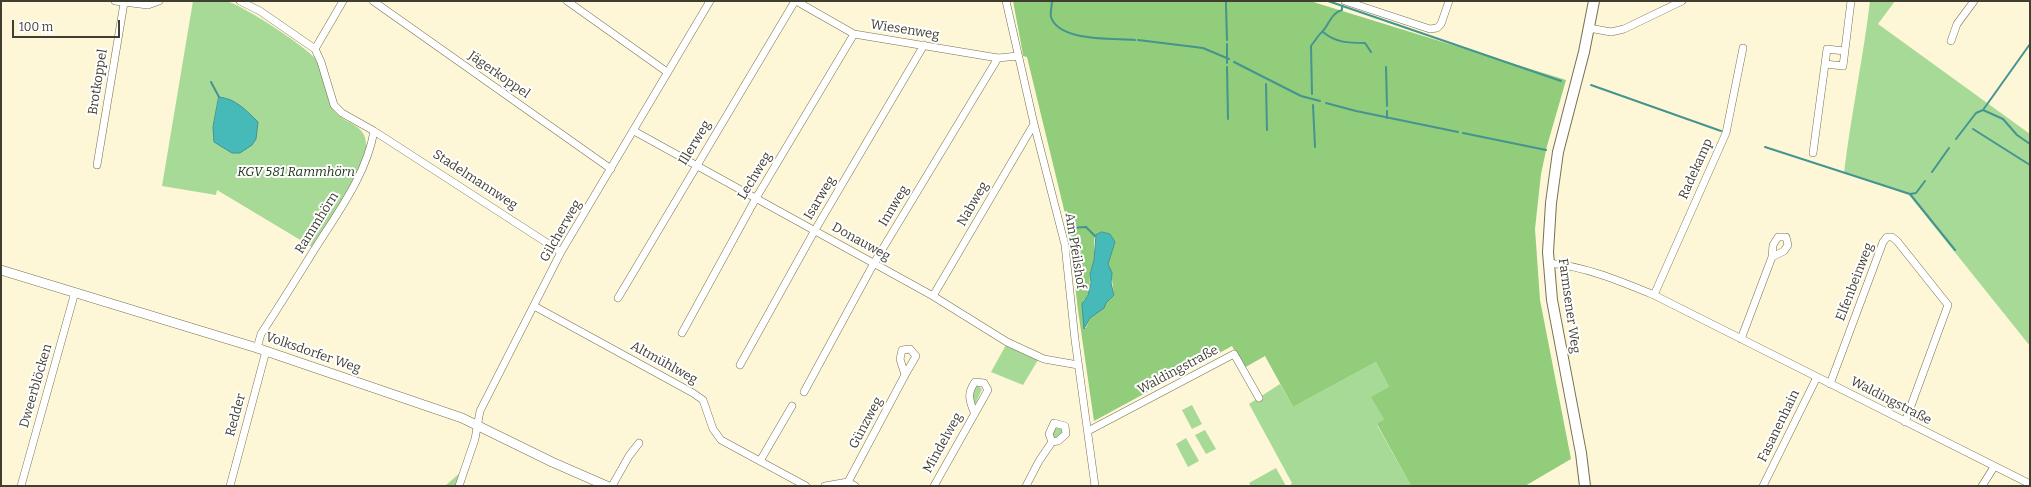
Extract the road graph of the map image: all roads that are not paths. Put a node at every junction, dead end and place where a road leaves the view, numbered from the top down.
1 (115, 1) edge
2 (159, 1) edge
3 (240, 1) edge
4 (343, 1) edge
5 (373, 1) edge
6 (567, 1) edge
7 (710, 1) edge
8 (795, 1) edge
9 (1006, 1) edge
10 (1345, 1) edge
11 (1449, 1) edge
12 (1594, 1) edge
13 (1682, 1) edge
14 (1851, 1) edge
15 (1974, 1) edge
16 (124, 2) junction
17 (1589, 28) junction
18 (854, 34) junction
19 (1951, 42) dead end
20 (924, 45) junction
21 (1743, 48) dead end
22 (315, 49) junction
23 (1844, 51) junction
24 (1018, 56) junction
25 (998, 58) junction
26 (1825, 64) junction
27 (667, 72) junction
28 (1034, 124) junction
29 (374, 130) junction
30 (634, 131) junction
31 (1813, 153) dead end
32 (97, 165) dead end
33 (696, 165) junction
34 (611, 169) junction
35 (756, 198) junction
36 (815, 230) junction
37 (562, 252) junction
38 (1772, 257) dead end
39 (874, 262) junction
40 (1548, 263) junction
41 (1, 270) edge
42 (75, 292) junction
43 (1654, 295) junction
44 (933, 296) junction
45 (618, 298) dead end
46 (534, 306) junction
47 (682, 333) dead end
48 (1741, 340) junction
49 (256, 348) junction
50 (266, 351) junction
51 (1078, 364) junction
52 (740, 365) dead end
53 (905, 375) dead end
54 (1816, 377) junction
55 (1830, 384) junction
56 (804, 392) dead end
57 (1259, 398) dead end
58 (792, 406) dead end
59 (974, 412) dead end
60 (1905, 422) junction
61 (476, 425) junction
62 (1088, 431) junction
63 (1052, 442) dead end
64 (638, 443) dead end
65 (760, 461) junction
66 (1994, 467) junction
67 (848, 482) junction
68 (2030, 484) edge
69 (21, 486) edge
70 (230, 486) edge
71 (459, 486) edge
72 (607, 486) edge
73 (612, 486) edge
74 (806, 486) edge
75 (825, 486) edge
76 (855, 486) edge
77 (934, 486) edge
78 (1026, 486) edge
79 (1095, 486) edge
80 (1585, 486) edge
81 (1763, 486) edge
82 (1982, 486) edge

1 - 16 street
2 - 16 street
3 - 22 street
4 - 22 street
5 - 34 street, Jägerkoppel
6 - 27 street
7 - 27 street, Gilcherweg
8 - 18 street, Wiesenweg
8 - 33 street, Illerweg
9 - 24 street, Am Pfeilshof
10 - 11 street
12 - 17 main road, Farmsener Weg
13 - 17 street
14 - 23 street
15 - 19 street
16 - 32 street, Brotkoppel
17 - 40 main road, Farmsener Weg
18 - 20 street, Wiesenweg
18 - 35 street, Lechweg
20 - 25 street, Wiesenweg
20 - 36 street, Isarweg
21 - 43 street, Radekamp
22 - 29 street
23 - 26 street
23 - 26 street
24 - 25 street, Wiesenweg
24 - 28 street, Am Pfeilshof
25 - 39 street, Innweg
26 - 31 street
27 - 30 street, Gilcherweg
28 - 44 street, Nabweg
28 - 51 street, Am Pfeilshof
29 - 37 street, Stadelmannweg
29 - 49 street, Rammhörn
30 - 33 street, Donauweg
30 - 34 street, Gilcherweg
33 - 35 street, Donauweg
33 - 45 street, Illerweg
34 - 37 street, Gilcherweg
35 - 36 street, Donauweg
35 - 47 street, Lechweg
36 - 39 street, Donauweg
36 - 52 street, Isarweg
37 - 46 street, Gilcherweg
38 - 48 street
39 - 44 street, Donauweg
39 - 56 street, Innweg
40 - 43 street, Waldingstraße
40 - 80 main road, Farmsener Weg
41 - 42 street, Volksdorfer Weg
42 - 49 street, Volksdorfer Weg
42 - 69 street, Dweerblöcken
43 - 48 street, Waldingstraße
44 - 51 street, Donauweg
46 - 61 street, Gilcherweg
46 - 65 street, Altmühlweg
48 - 54 street, Waldingstraße
49 - 50 street, Volksdorfer Weg
50 - 61 street, Volksdorfer Weg
50 - 70 street, Redder
51 - 62 street, Am Pfeilshof
53 - 67 street, Günzweg
54 - 55 street, Waldingstraße
54 - 81 street, Fasanenhain
55 - 60 street, Waldingstraße
55 - 60 street, Elfenbeinweg
57 - 62 street, Waldingstraße
58 - 65 street
59 - 77 street, Mindelweg
60 - 66 street, Waldingstraße
61 - 71 street, Gilcherweg
61 - 72 street, Volksdorfer Weg
62 - 79 street, Am Pfeilshof
63 - 78 street
64 - 73 street
65 - 74 street, Altmühlweg
66 - 68 street, Waldingstraße
66 - 82 street
67 - 75 street
67 - 76 street

